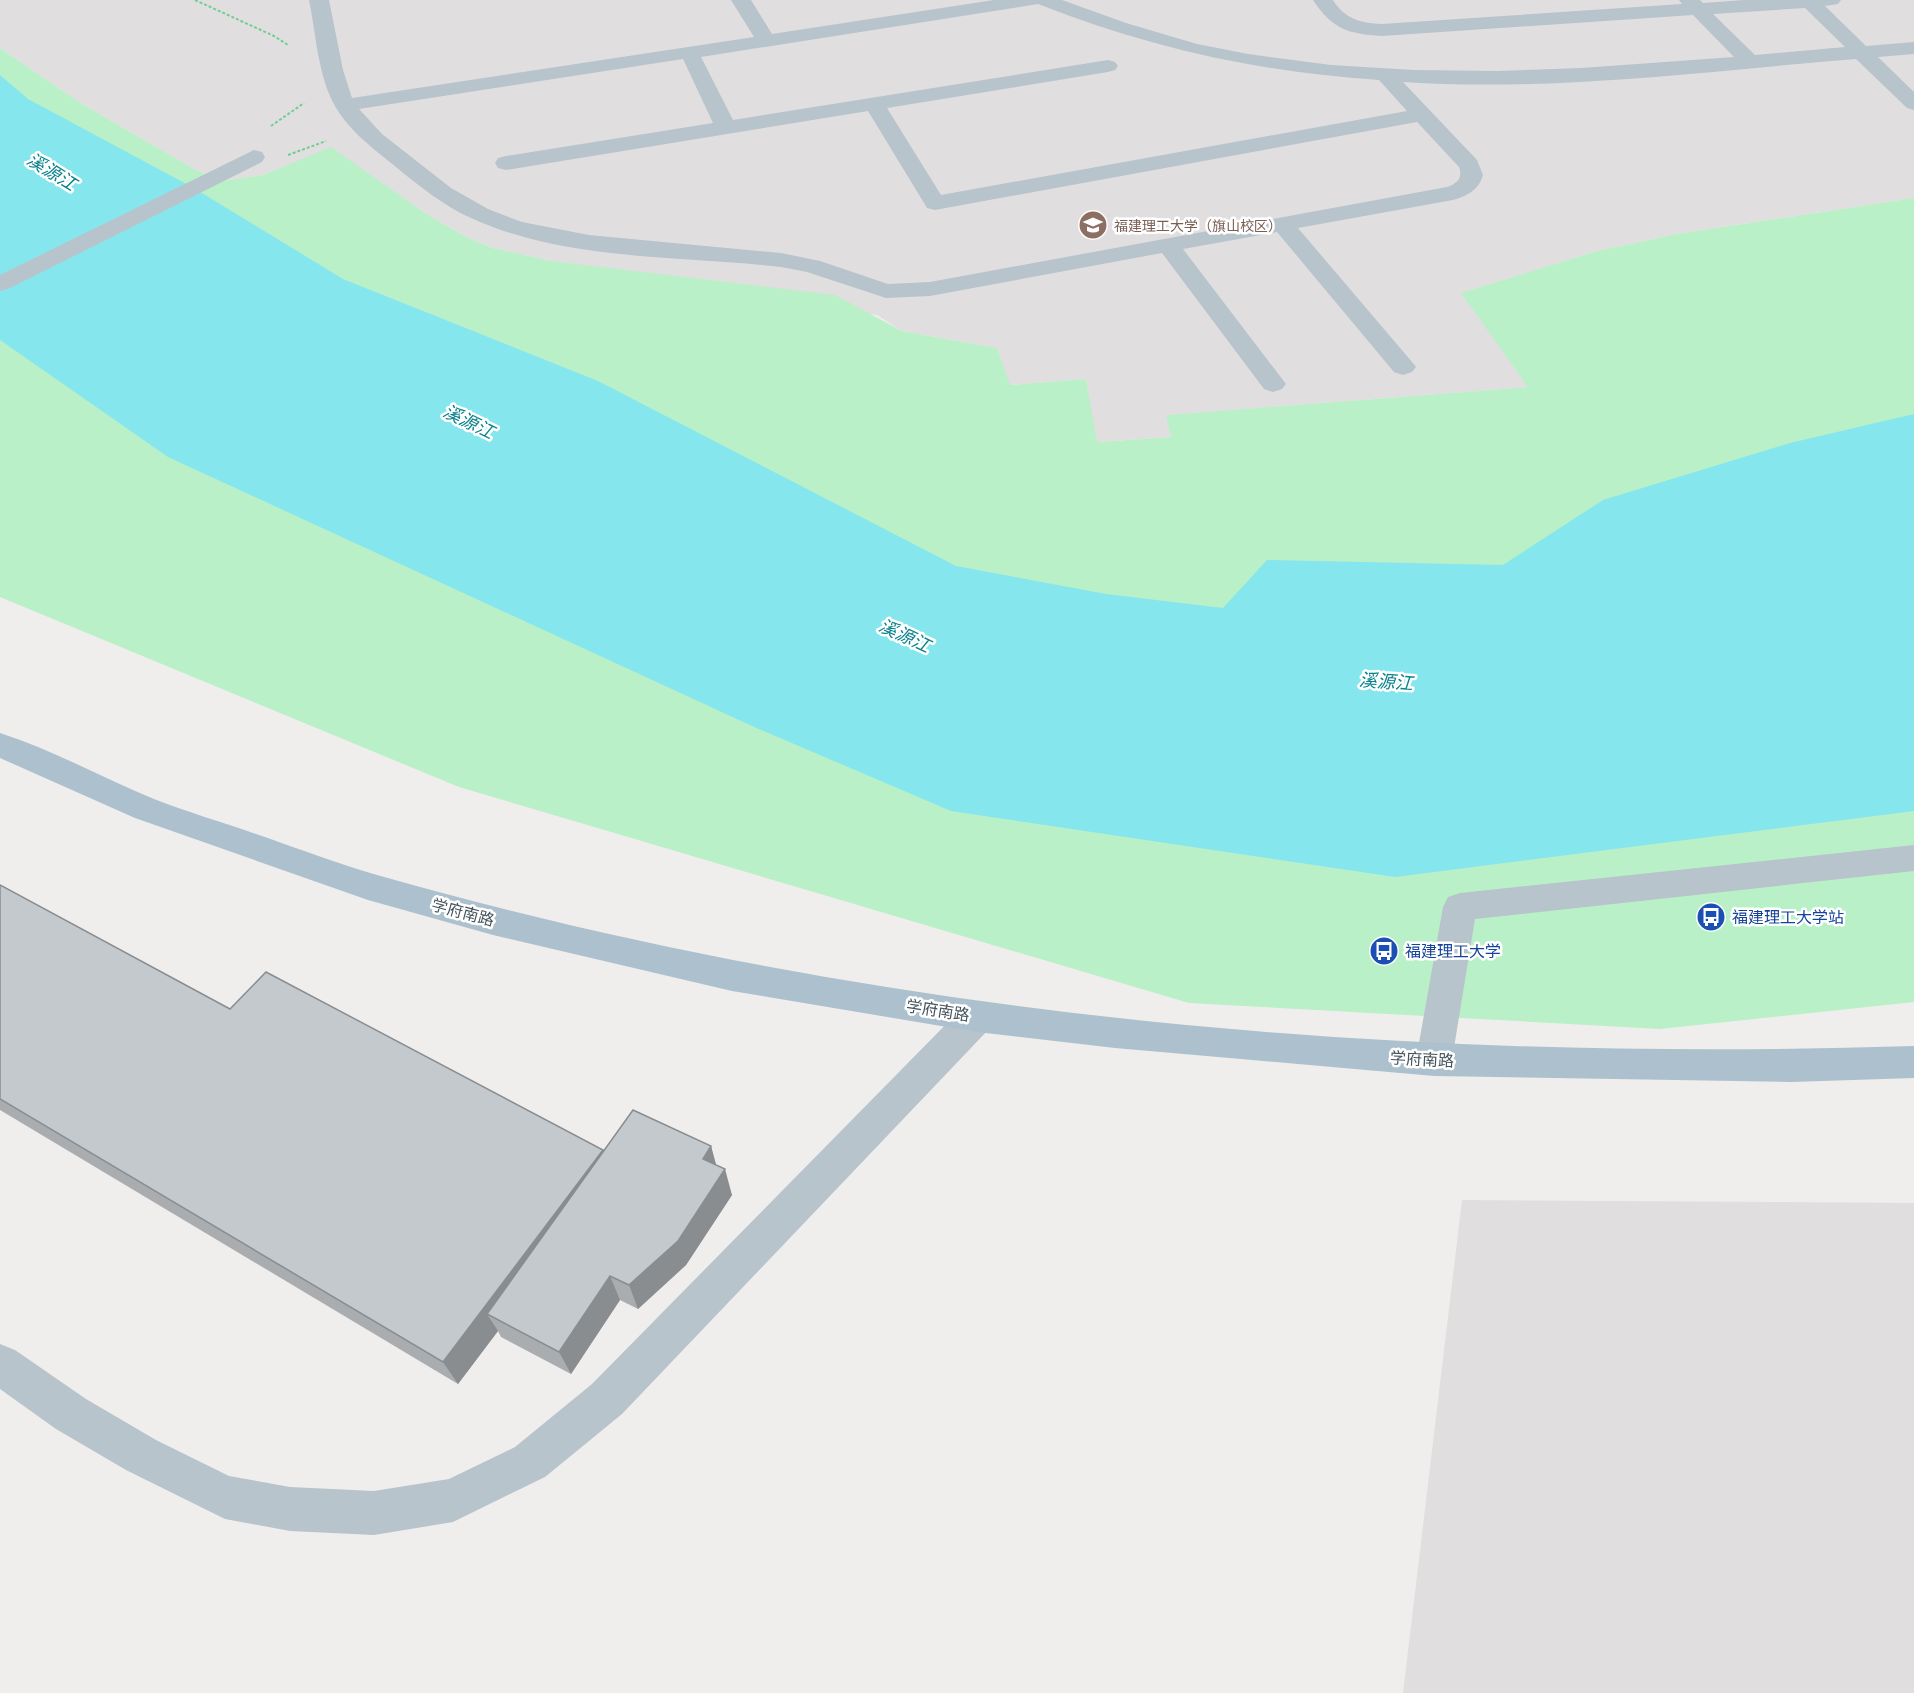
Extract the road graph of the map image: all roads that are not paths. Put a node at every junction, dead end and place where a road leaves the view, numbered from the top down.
1 (319, 0) edge
2 (741, 0) edge
3 (1032, 0) edge
4 (1044, 0) edge
5 (1323, 0) edge
6 (1831, 0) edge
7 (1809, 1) edge
8 (1694, 4) edge
9 (766, 40) junction
10 (1914, 48) edge
11 (689, 52) junction
12 (1861, 52) junction
13 (1748, 60) junction
14 (1108, 66) dead end
15 (1386, 76) junction
16 (874, 104) junction
17 (1914, 104) edge
18 (345, 105) junction
19 (1422, 116) junction
20 (726, 127) junction
21 (254, 157) road end
22 (506, 163) dead end
23 (1283, 225) junction
24 (1168, 246) junction
25 (0, 284) edge
26 (1403, 367) dead end
27 (1273, 384) dead end
28 (0, 746) edge
29 (1914, 858) edge
30 (977, 1017) junction
31 (1434, 1060) junction
32 (1914, 1062) edge
33 (0, 1364) edge

1 - 18 street
2 - 9 street
3 - 9 street
4 - 15 street
5 - 8 street
6 - 7 street
7 - 8 street
7 - 12 street
8 - 13 street
9 - 11 street
10 - 12 street
11 - 18 street
11 - 20 street
12 - 13 street
12 - 17 street
13 - 15 street
14 - 16 street
15 - 19 street
16 - 19 street
16 - 20 street
18 - 24 street
19 - 23 street
20 - 22 street
21 - 25 street
23 - 24 street
23 - 26 street
24 - 27 street
28 - 30 main road, 学府南路
29 - 31 street
30 - 31 main road, 学府南路
30 - 33 street
31 - 32 main road, 学府南路

